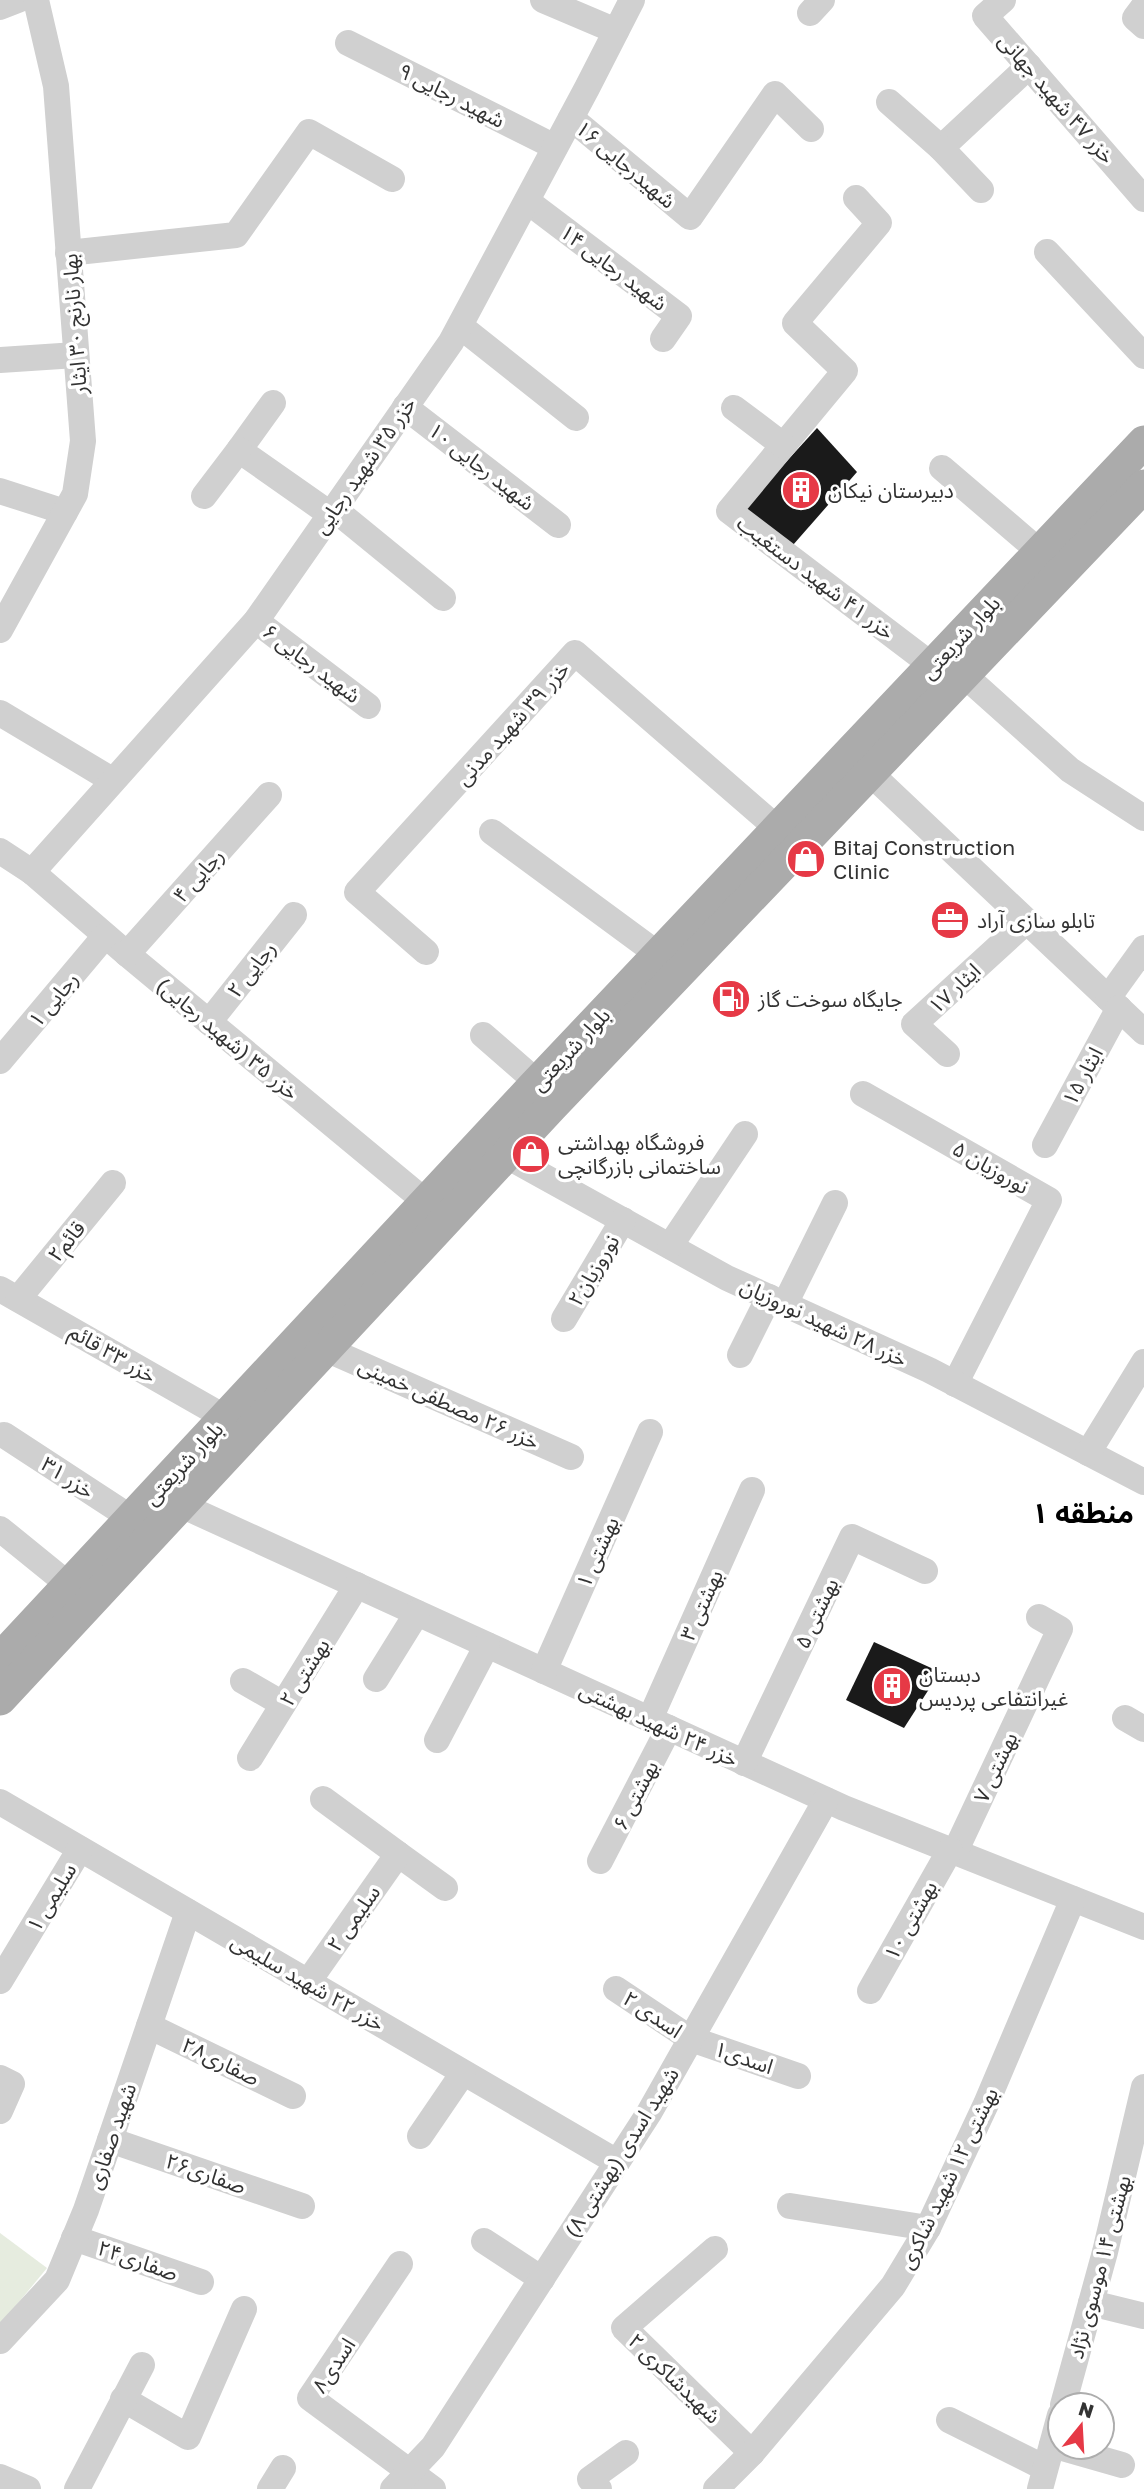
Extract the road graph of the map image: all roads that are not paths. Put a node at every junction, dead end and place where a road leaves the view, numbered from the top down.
1 (18, 0) edge
2 (36, 0) edge
3 (543, 0) edge
4 (1003, 0) edge
5 (1144, 6) edge
6 (0, 7) edge
7 (625, 14) edge
8 (1144, 26) edge
9 (348, 43) dead end
10 (1029, 66) junction
11 (889, 102) dead end
12 (571, 118) junction
13 (811, 129) dead end
14 (555, 147) junction
15 (941, 148) junction
16 (392, 179) dead end
17 (981, 190) dead end
18 (856, 198) dead end
19 (1144, 199) edge
20 (527, 201) junction
21 (1047, 252) dead end
22 (68, 254) junction
23 (460, 326) junction
24 (663, 338) dead end
25 (76, 355) junction
26 (1144, 356) edge
27 (0, 360) edge
28 (273, 403) dead end
29 (405, 407) junction
30 (734, 408) dead end
31 (576, 418) dead end
32 (1144, 442) edge
33 (783, 446) junction
34 (239, 450) junction
35 (942, 468) dead end
36 (0, 491) edge
37 (1142, 493) edge
38 (204, 496) dead end
39 (332, 511) junction
40 (65, 512) junction
41 (558, 525) dead end
42 (1040, 552) junction
43 (443, 598) dead end
44 (1014, 601) junction
45 (256, 621) junction
46 (0, 630) edge
47 (933, 666) junction
48 (964, 674) junction
49 (368, 706) dead end
50 (0, 713) edge
51 (870, 773) junction
52 (112, 780) junction
53 (269, 796) dead end
54 (1144, 818) edge
55 (778, 829) junction
56 (492, 832) dead end
57 (0, 852) edge
58 (32, 872) junction
59 (294, 915) dead end
60 (1027, 921) junction
61 (105, 936) junction
62 (1144, 948) edge
63 (426, 952) dead end
64 (127, 954) junction
65 (659, 955) junction
66 (1113, 1003) junction
67 (209, 1022) junction
68 (1144, 1032) edge
69 (482, 1035) dead end
70 (947, 1054) dead end
71 (0, 1061) edge
72 (538, 1083) junction
73 (863, 1094) dead end
74 (745, 1134) dead end
75 (1045, 1145) dead end
76 (506, 1156) junction
77 (113, 1183) dead end
78 (426, 1202) junction
79 (835, 1203) dead end
80 (623, 1220) junction
81 (670, 1246) junction
82 (9, 1294) edge
83 (777, 1301) junction
84 (564, 1319) dead end
85 (326, 1349) junction
86 (740, 1355) dead end
87 (1144, 1362) edge
88 (955, 1384) junction
89 (226, 1418) junction
90 (650, 1432) dead end
91 (4, 1435) dead end
92 (1088, 1452) junction
93 (571, 1457) dead end
94 (1144, 1482) edge
95 (752, 1490) dead end
96 (181, 1505) junction
97 (131, 1518) junction
98 (0, 1529) edge
99 (925, 1571) dead end
100 (69, 1585) junction
101 (357, 1586) junction
102 (417, 1613) junction
103 (1039, 1617) dead end
104 (487, 1645) junction
105 (0, 1659) edge
106 (544, 1671) junction
107 (376, 1679) dead end
108 (243, 1681) dead end
109 (0, 1699) edge
110 (284, 1704) junction
111 (660, 1724) junction
112 (437, 1740) dead end
113 (250, 1758) dead end
114 (744, 1763) junction
115 (323, 1799) dead end
116 (826, 1800) junction
117 (0, 1802) edge
118 (80, 1849) junction
119 (952, 1851) junction
120 (398, 1854) junction
121 (600, 1861) dead end
122 (444, 1888) dead end
123 (1073, 1899) junction
124 (188, 1912) junction
125 (1144, 1927) edge
126 (0, 1981) edge
127 (308, 1982) junction
128 (616, 1989) dead end
129 (870, 1991) dead end
130 (149, 2026) junction
131 (691, 2039) junction
132 (463, 2073) junction
133 (798, 2076) dead end
134 (0, 2078) edge
135 (1144, 2087) edge
136 (293, 2096) dead end
137 (0, 2111) edge
138 (420, 2136) dead end
139 (110, 2140) junction
140 (617, 2162) junction
141 (1135, 2170) edge
142 (302, 2206) dead end
143 (790, 2206) dead end
144 (928, 2228) junction
145 (74, 2238) junction
146 (484, 2241) dead end
147 (715, 2249) dead end
148 (400, 2264) dead end
149 (542, 2279) junction
150 (201, 2282) dead end
151 (1091, 2303) junction
152 (244, 2309) dead end
153 (1144, 2316) edge
154 (0, 2341) edge
155 (142, 2365) dead end
156 (1067, 2391) edge
157 (123, 2399) junction
158 (949, 2420) dead end
159 (626, 2453) dead end
160 (752, 2453) junction
161 (1122, 2465) dead end
162 (1046, 2467) edge
163 (0, 2477) edge
164 (402, 2480) edge
165 (28, 2489) edge
166 (77, 2489) edge
167 (433, 2489) edge
168 (599, 2489) edge
169 (716, 2489) edge

1 - 6 street
2 - 22 street, بهار نارنج ۳۰ ایثار
3 - 7 street
4 - 10 street, خزر ۴۷ شهید جهانی
5 - 8 street
7 - 12 street, خزر ۳۵ شهید رجایی
9 - 14 street, شهید رجایی ۹
10 - 15 street
10 - 19 street, خزر ۴۷ شهید جهانی
11 - 15 street
12 - 13 street, شهیدرجایی ۱۶
12 - 14 street, خزر ۳۵ شهید رجایی
14 - 20 street, خزر ۳۵ شهید رجایی
15 - 17 street
16 - 22 street
18 - 33 street, خزر ۴۱ شهید دستغیب
20 - 23 street, خزر ۳۵ شهید رجایی
20 - 24 street, شهید رجایی ۱۴
21 - 26 street
22 - 25 street, بهار نارنج ۳۰ ایثار
23 - 29 street, خزر ۳۵ شهید رجایی
23 - 31 street
25 - 27 street
25 - 40 street, بهار نارنج ۳۰ ایثار
28 - 34 street
29 - 39 street, خزر ۳۵ شهید رجایی
29 - 41 street, شهید رجایی ۱۰
30 - 33 street
32 - 42 main road, بلوار شریعتی
33 - 47 street, خزر ۴۱ شهید دستغیب
34 - 38 street
34 - 39 street
35 - 42 street
36 - 40 street
37 - 44 main road, بلوار شریعتی
39 - 43 street
39 - 45 street, خزر ۳۵ شهید رجایی
40 - 46 street, بهار نارنج ۳۰ ایثار
42 - 44 main road, بلوار شریعتی
44 - 47 main road, بلوار شریعتی
44 - 48 main road, بلوار شریعتی
45 - 49 street, شهید رجایی ۶
45 - 52 street, خزر ۳۵ شهید رجایی
47 - 55 main road, بلوار شریعتی
48 - 51 main road, بلوار شریعتی
48 - 54 street
50 - 52 street
51 - 60 street
51 - 76 main road, بلوار شریعتی
52 - 58 street, خزر ۳۵ شهید رجایی
53 - 64 street, رجایی ۴
55 - 63 street, خزر ۳۹ شهید مدنی
55 - 65 main road, بلوار شریعتی
56 - 65 street
57 - 58 street, خزر ۳۵ (شهید رجایی)
58 - 61 street, خزر ۳۵ (شهید رجایی)
59 - 67 street, رجایی ۲
60 - 66 street
60 - 70 street, ایثار ۱۷
61 - 64 street, خزر ۳۵ (شهید رجایی)
61 - 71 street, رجایی ۱
62 - 66 street, ایثار ۱۵
64 - 67 street, خزر ۳۵ (شهید رجایی)
65 - 72 main road, بلوار شریعتی
66 - 68 street
66 - 75 street, ایثار ۱۵
67 - 78 street, خزر ۳۵ (شهید رجایی)
69 - 72 street
72 - 78 main road, بلوار شریعتی
73 - 88 street, نوروزیان ۵
74 - 81 street
76 - 80 street, خزر ۲۸ شهید نوروزیان
76 - 85 main road, بلوار شریعتی
77 - 82 street, قائم۲
78 - 89 main road, بلوار شریعتی
79 - 83 street
80 - 81 street, خزر ۲۸ شهید نوروزیان
80 - 84 street, نوروزیان۲
81 - 83 street, خزر ۲۸ شهید نوروزیان
82 - 89 street, خزر ۳۳ قائم
83 - 86 street
83 - 88 street, خزر ۲۸ شهید نوروزیان
85 - 93 street, خزر ۲۶ مصطفی خمینی
85 - 96 main road, بلوار شریعتی
87 - 92 street
88 - 92 street, خزر ۲۸ شهید نوروزیان
89 - 97 main road, بلوار شریعتی
90 - 106 street, بهشتی ۱
91 - 97 street, خزر ۳۱
92 - 94 street, خزر ۲۸ شهید نوروزیان
95 - 111 street, بهشتی ۳
96 - 101 street, خزر ۲۴ شهید بهشتی
96 - 109 main road, بلوار شریعتی
97 - 100 main road, بلوار شریعتی
98 - 100 street
99 - 114 street, بهشتی ۵
100 - 105 main road, بلوار شریعتی
101 - 102 street, خزر ۲۴ شهید بهشتی
101 - 110 street, بهشتی ۲
102 - 104 street, خزر ۲۴ شهید بهشتی
102 - 107 street
103 - 119 street, بهشتی ۷
104 - 106 street, خزر ۲۴ شهید بهشتی
104 - 112 street
106 - 111 street, خزر ۲۴ شهید بهشتی
108 - 110 street
110 - 113 street, بهشتی ۲
111 - 114 street, خزر ۲۴ شهید بهشتی
111 - 121 street, بهشتی ۶
114 - 116 street, خزر ۲۴ شهید بهشتی
115 - 120 street
116 - 119 street, خزر ۲۴ شهید بهشتی
116 - 131 street, شهید اسدی (بهشتی ۸)
117 - 118 street, خزر ۲۲ شهید سلیمی
118 - 124 street, خزر ۲۲ شهید سلیمی
118 - 126 street, سلیمی ۱
119 - 123 street, خزر ۲۴ شهید بهشتی
119 - 129 street, بهشتی ۱۰
120 - 122 street
120 - 127 street, سلیمی ۲
123 - 125 street, خزر ۲۴ شهید بهشتی
123 - 144 street, بهشتی ۱۲ شهید شاکری
124 - 127 street, خزر ۲۲ شهید سلیمی
124 - 130 street, شهید صفاری
127 - 132 street, خزر ۲۲ شهید سلیمی
128 - 131 street, اسدی ۲
130 - 136 street, صفاری۲۸
130 - 139 street, شهید صفاری
131 - 133 street, اسدی۱
131 - 140 street, شهید اسدی (بهشتی ۸)
132 - 138 street
132 - 140 street, خزر ۲۲ شهید سلیمی
134 - 137 street
135 - 141 street, بهشتی ۱۴ موسوی نژاد
139 - 142 street, صفاری۲۶
139 - 145 street, شهید صفاری
140 - 149 street, شهید اسدی (بهشتی ۸)
141 - 151 street, بهشتی ۱۴ موسوی نژاد
143 - 144 street
144 - 160 street, بهشتی ۱۲ شهید شاکری
145 - 150 street, صفاری۲۴
145 - 154 street, شهید صفاری
146 - 149 street
147 - 160 street, شهیدشاکری ۲
148 - 164 street, اسدی۸
149 - 164 street, شهید اسدی (بهشتی ۸)
151 - 153 street
151 - 156 street, بهشتی ۱۴ موسوی نژاد
152 - 157 street
155 - 157 street
157 - 166 street
158 - 162 street
159 - 168 street
160 - 169 street, بهشتی ۱۲ شهید شاکری
161 - 162 street
163 - 165 street
164 - 167 street

